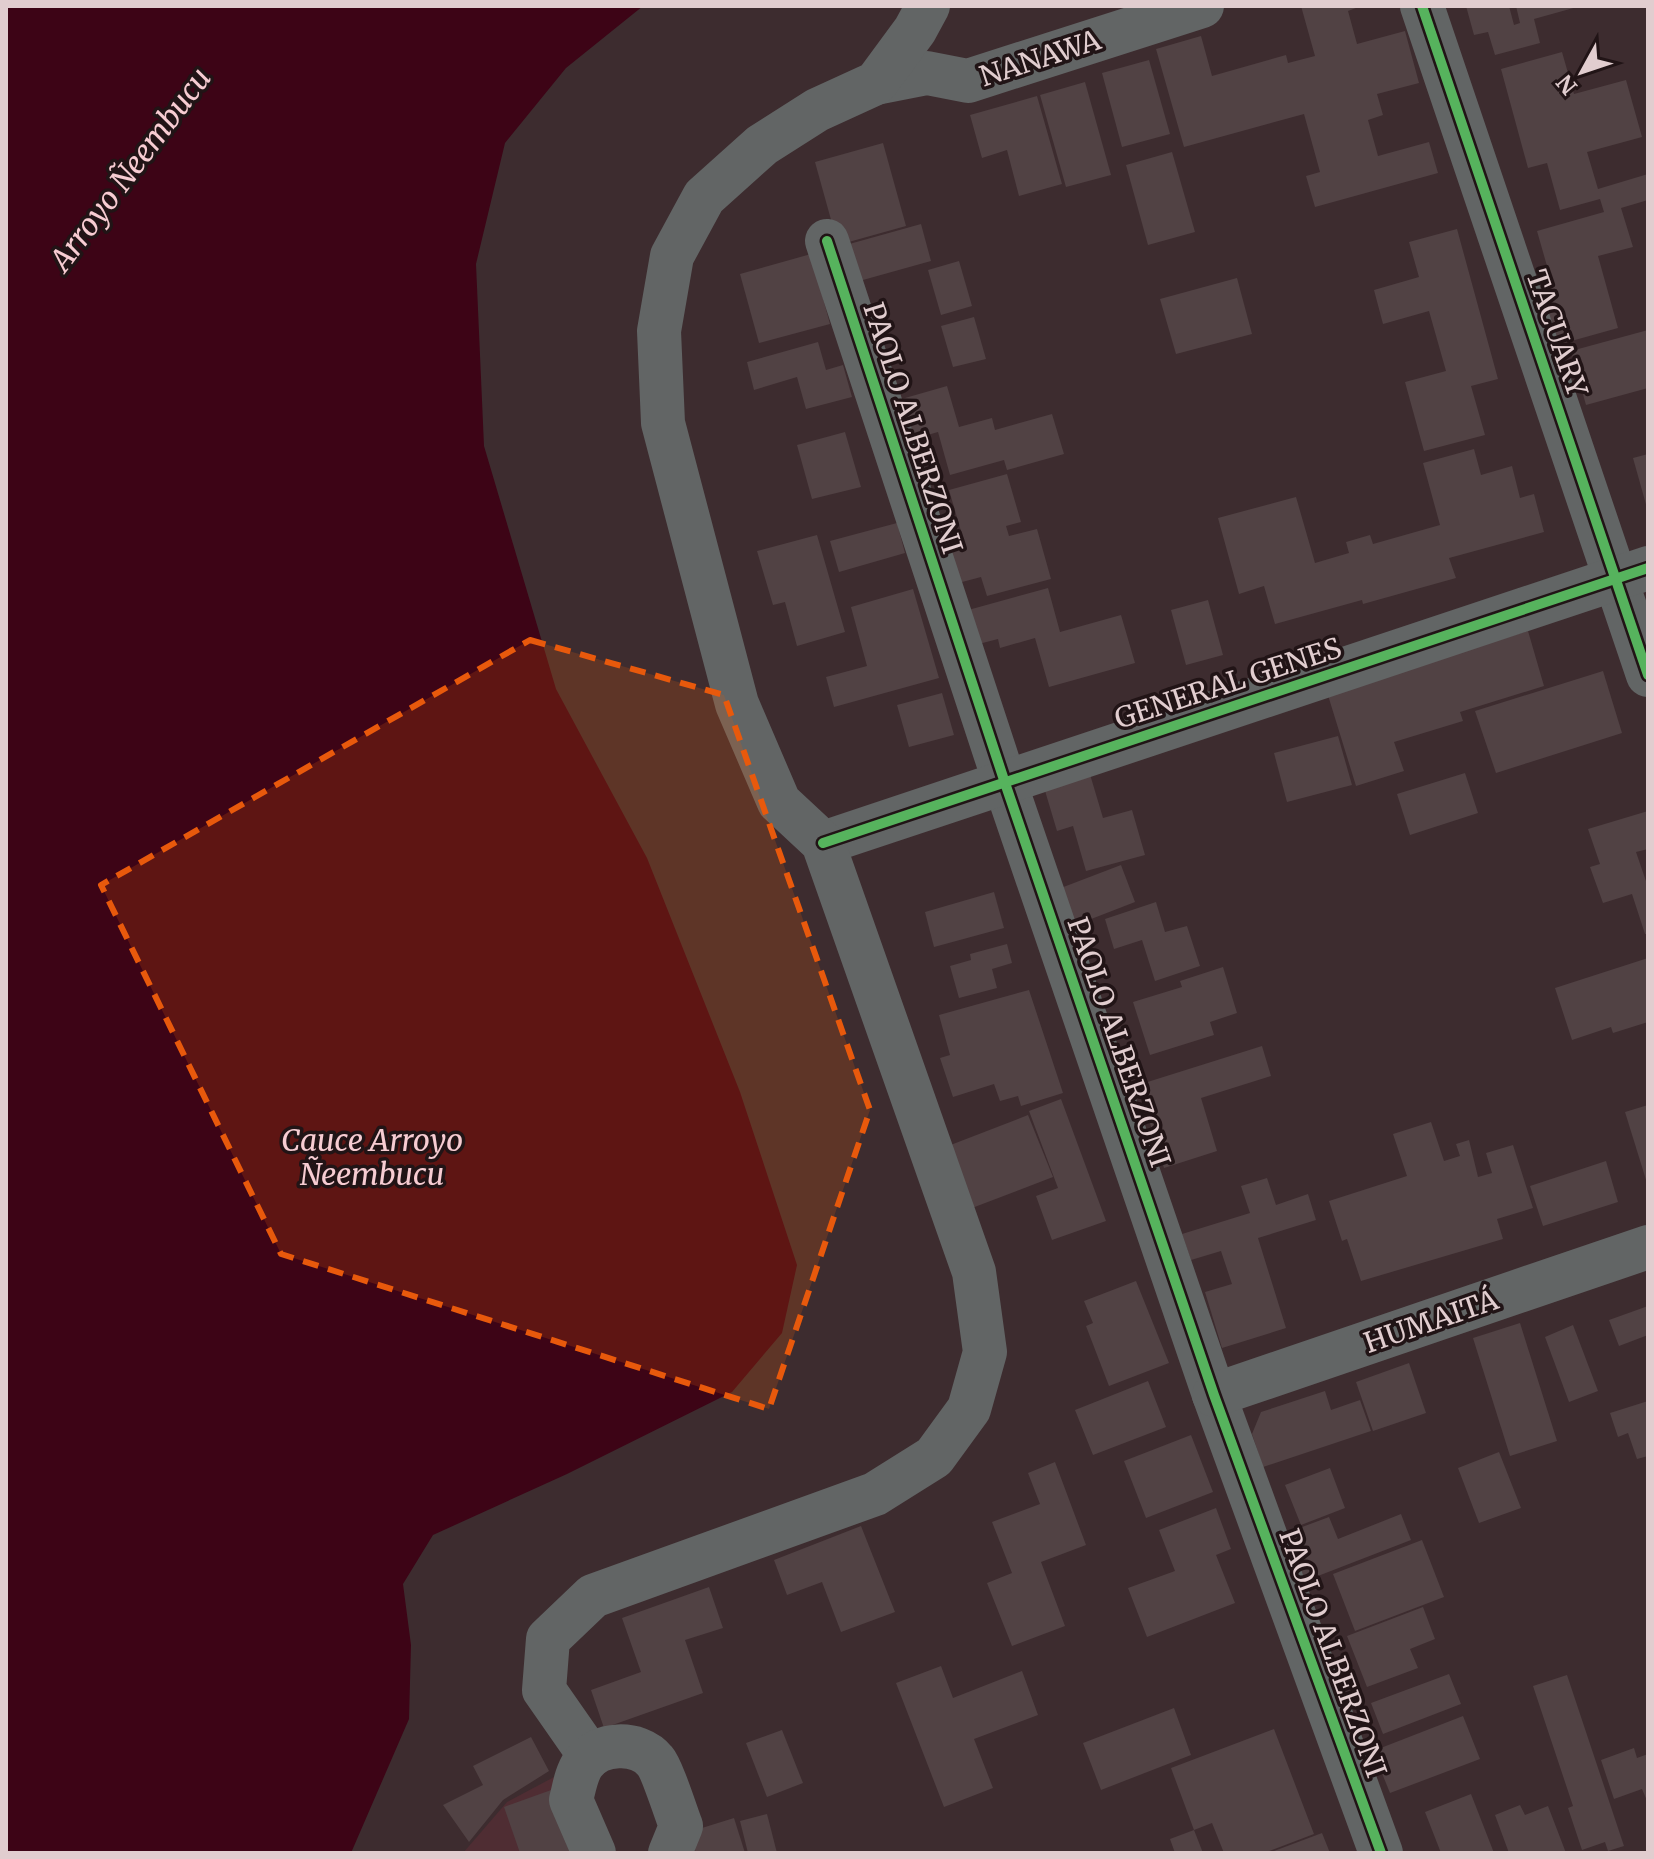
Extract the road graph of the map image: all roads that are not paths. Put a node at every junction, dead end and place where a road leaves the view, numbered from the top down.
1 (928, 6) edge
2 (1202, 6) edge
3 (1422, 6) edge
4 (876, 83) junction
5 (827, 241) dead end
6 (1631, 574) edge
7 (1648, 675) edge
8 (1005, 783) junction
9 (823, 843) junction
10 (1648, 1247) edge
11 (1214, 1395) junction
12 (590, 1756) junction
13 (594, 1853) edge
14 (670, 1853) edge
15 (1381, 1853) edge

1 - 4 street
2 - 4 street, NANAWA
3 - 6 street, TACUARY
4 - 9 street, NANAWA
5 - 8 street, PAOLO ALBERZONI
6 - 7 street, TACUARY
6 - 8 street, GENERAL GENES
8 - 9 street, GENERAL GENES
8 - 11 street, PAOLO ALBERZONI
9 - 12 street
10 - 11 street, HUMAITÁ
11 - 15 street, PAOLO ALBERZONI
12 - 13 street
12 - 14 street

